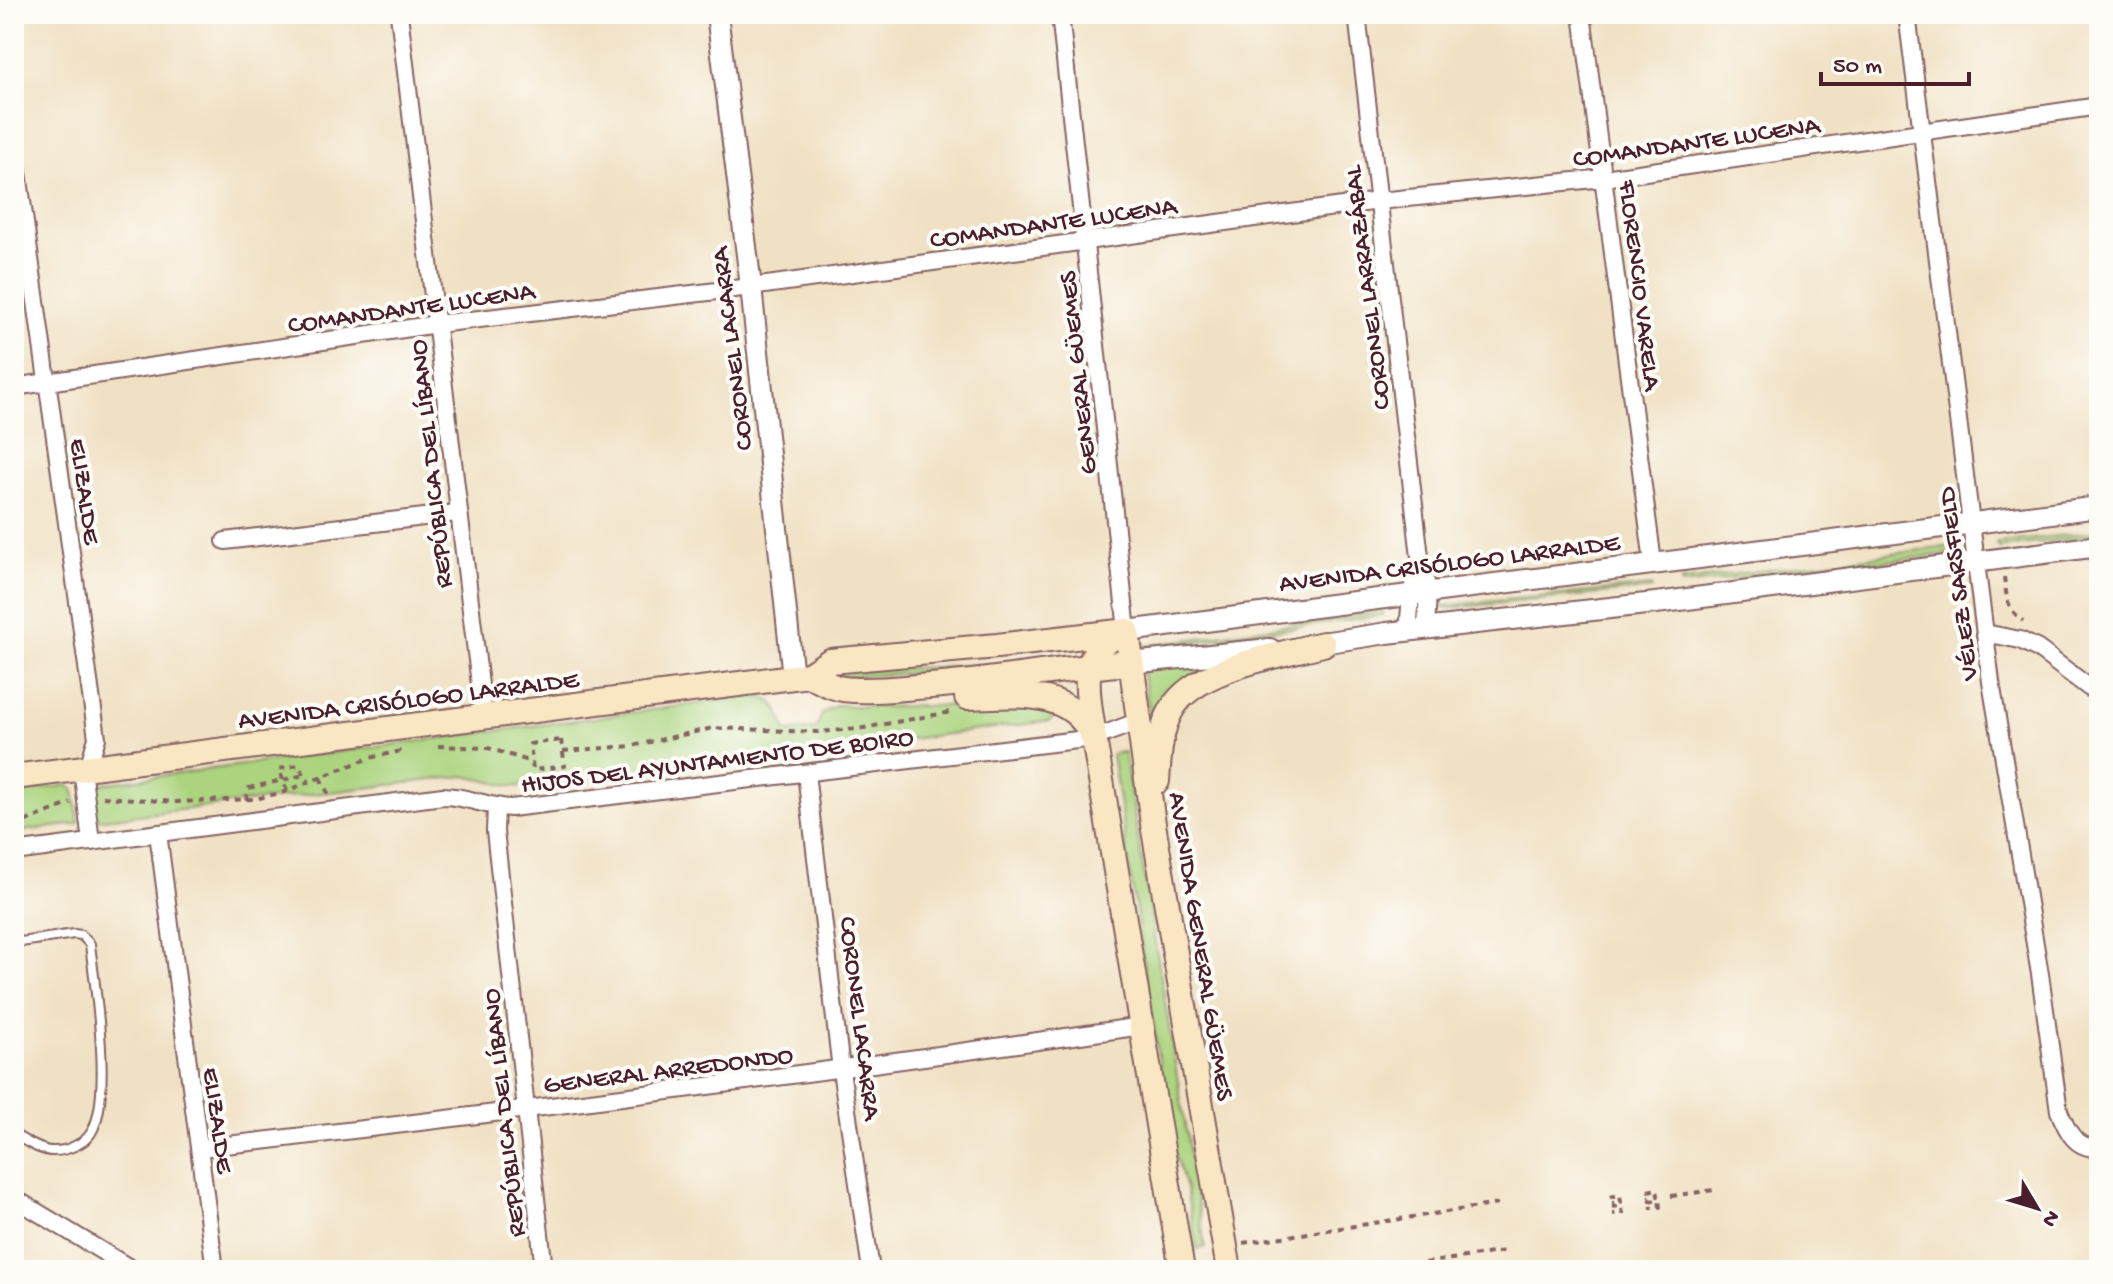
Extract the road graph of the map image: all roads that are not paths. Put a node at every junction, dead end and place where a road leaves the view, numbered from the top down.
1 (399, 14) edge
2 (717, 14) edge
3 (1060, 14) edge
4 (1357, 14) edge
5 (1582, 14) edge
6 (1907, 14) edge
7 (2099, 106) edge
8 (1922, 132) junction
9 (14, 144) edge
10 (1604, 178) junction
11 (1379, 201) junction
12 (1086, 240) junction
13 (751, 287) junction
14 (437, 324) junction
15 (48, 383) junction
16 (14, 387) edge
17 (2099, 507) edge
18 (457, 513) junction
19 (1973, 524) junction
20 (225, 541) dead end
21 (2099, 546) edge
22 (1978, 561) junction
23 (1653, 563) junction
24 (1420, 592) junction
25 (1127, 631) junction
26 (1417, 631) junction
27 (1985, 633) junction
28 (1323, 644) junction
29 (1130, 663) junction
30 (1089, 666) junction
31 (801, 676) junction
32 (897, 689) junction
33 (2099, 695) edge
34 (484, 718) junction
35 (1139, 721) junction
36 (1094, 738) junction
37 (88, 767) junction
38 (806, 773) junction
39 (14, 777) edge
40 (496, 807) junction
41 (1153, 824) junction
42 (158, 833) junction
43 (91, 842) junction
44 (14, 852) edge
45 (14, 943) edge
46 (1142, 1026) junction
47 (841, 1070) junction
48 (527, 1111) junction
49 (14, 1135) edge
50 (200, 1148) junction
51 (2099, 1148) edge
52 (14, 1198) edge
53 (133, 1270) edge
54 (215, 1270) edge
55 (544, 1270) edge
56 (871, 1270) edge
57 (1182, 1270) edge
58 (1229, 1270) edge

1 - 14 street, REPÚBLICA DEL LÍBANO
2 - 13 street, CORONEL LACARRA
3 - 12 street, GENERAL GÜEMES
4 - 11 street, CORONEL LARRAZÁBAL
5 - 10 street, FLORENCIO VARELA
6 - 8 street, VÉLEZ SARSFIELD
7 - 8 street, COMANDANTE LUCENA
8 - 10 street, COMANDANTE LUCENA
8 - 19 street, VÉLEZ SARSFIELD
9 - 15 street, ELIZALDE
10 - 11 street, COMANDANTE LUCENA
10 - 23 street, FLORENCIO VARELA
11 - 12 street, COMANDANTE LUCENA
11 - 24 street, CORONEL LARRAZÁBAL
12 - 13 street, COMANDANTE LUCENA
12 - 25 street, GENERAL GÜEMES
13 - 14 street, COMANDANTE LUCENA
13 - 31 street, CORONEL LACARRA
14 - 15 street, COMANDANTE LUCENA
14 - 18 street, REPÚBLICA DEL LÍBANO
15 - 16 street, COMANDANTE LUCENA
15 - 37 street, ELIZALDE
17 - 19 street, AVENIDA CRISÓLOGO LARRALDE
18 - 20 street
18 - 34 street, REPÚBLICA DEL LÍBANO
19 - 22 street, VÉLEZ SARSFIELD
19 - 23 street, AVENIDA CRISÓLOGO LARRALDE
21 - 22 street, AVENIDA CRISÓLOGO LARRALDE
22 - 26 street, AVENIDA CRISÓLOGO LARRALDE
22 - 27 street, VÉLEZ SARSFIELD
23 - 24 street, AVENIDA CRISÓLOGO LARRALDE
24 - 25 street, AVENIDA CRISÓLOGO LARRALDE
24 - 26 street, CORONEL LARRAZÁBAL
25 - 29 main road, AVENIDA GENERAL GÜEMES
25 - 30 main road
25 - 31 main road, AVENIDA CRISÓLOGO LARRALDE
26 - 28 street, AVENIDA CRISÓLOGO LARRALDE
27 - 33 street
27 - 51 street, VÉLEZ SARSFIELD
28 - 29 street, AVENIDA CRISÓLOGO LARRALDE
28 - 41 main road
29 - 30 main road, AVENIDA CRISÓLOGO LARRALDE
29 - 35 main road, AVENIDA GENERAL GÜEMES
30 - 32 main road, AVENIDA CRISÓLOGO LARRALDE
30 - 36 main road
31 - 32 main road, AVENIDA CRISÓLOGO LARRALDE
31 - 34 main road, AVENIDA CRISÓLOGO LARRALDE
32 - 36 main road
34 - 37 main road, AVENIDA CRISÓLOGO LARRALDE
35 - 36 street, HIJOS DEL AYUNTAMIENTO DE BOIRO
35 - 41 main road, AVENIDA GENERAL GÜEMES
36 - 38 street, HIJOS DEL AYUNTAMIENTO DE BOIRO
36 - 46 main road
37 - 39 main road, AVENIDA CRISÓLOGO LARRALDE
37 - 43 street, ELIZALDE
38 - 40 street, HIJOS DEL AYUNTAMIENTO DE BOIRO
38 - 47 street, CORONEL LACARRA
40 - 42 street, HIJOS DEL AYUNTAMIENTO DE BOIRO
40 - 48 street, REPÚBLICA DEL LÍBANO
41 - 58 main road, AVENIDA GENERAL GÜEMES
42 - 43 street, HIJOS DEL AYUNTAMIENTO DE BOIRO
42 - 50 street, ELIZALDE
43 - 44 street, HIJOS DEL AYUNTAMIENTO DE BOIRO
45 - 49 lane
46 - 47 street, GENERAL ARREDONDO
46 - 57 main road
47 - 48 street, GENERAL ARREDONDO
47 - 56 street, CORONEL LACARRA
48 - 50 street, GENERAL ARREDONDO
48 - 55 street, REPÚBLICA DEL LÍBANO
50 - 54 street, ELIZALDE
52 - 53 street

